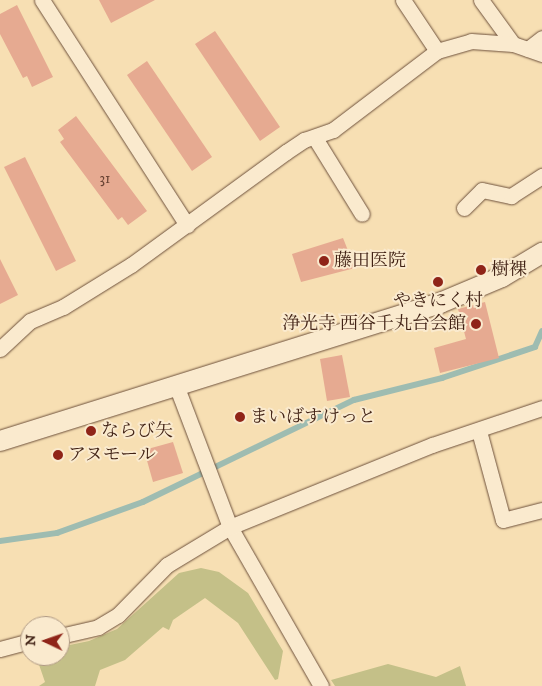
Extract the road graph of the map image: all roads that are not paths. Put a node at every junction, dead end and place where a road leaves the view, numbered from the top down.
1 (42, 0) edge
2 (403, 0) edge
3 (481, 0) edge
4 (542, 38) edge
5 (513, 44) junction
6 (437, 51) junction
7 (535, 51) edge
8 (315, 138) junction
9 (542, 176) edge
10 (464, 208) dead end
11 (362, 214) dead end
12 (187, 225) junction
13 (542, 253) edge
14 (0, 350) edge
15 (176, 385) junction
16 (542, 408) edge
17 (480, 430) junction
18 (0, 441) edge
19 (542, 510) edge
20 (230, 527) junction
21 (70, 634) edge
22 (20, 644) edge
23 (0, 649) edge
24 (321, 686) edge

1 - 12 street
2 - 6 street
3 - 5 street
4 - 7 street
5 - 6 street
5 - 7 street
6 - 8 street
8 - 11 street
8 - 12 street
9 - 10 street
12 - 14 street
13 - 15 street
15 - 18 street
15 - 20 street
16 - 17 street
17 - 19 street
17 - 20 street
20 - 21 street
20 - 24 street
22 - 23 street

